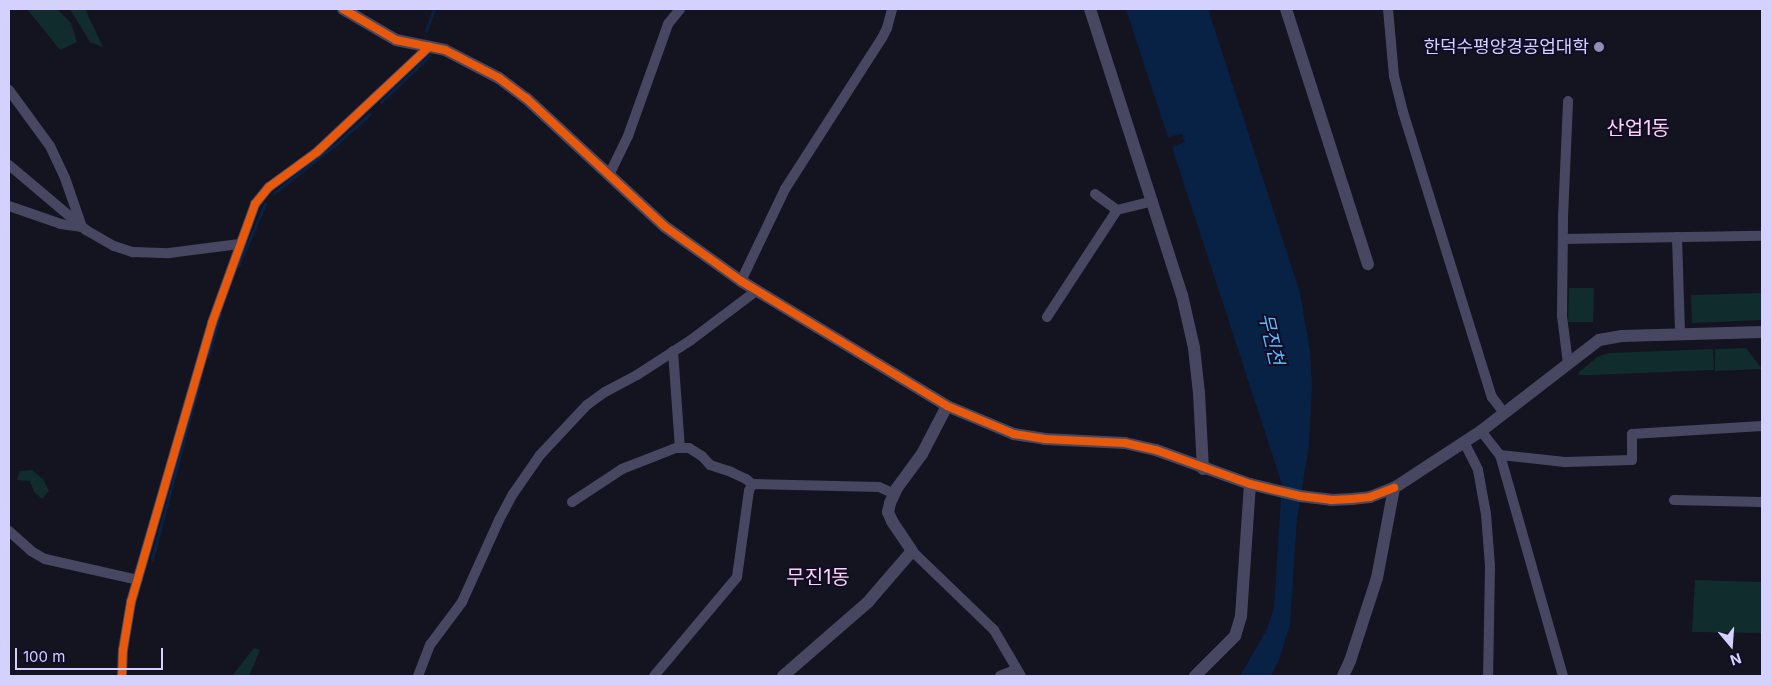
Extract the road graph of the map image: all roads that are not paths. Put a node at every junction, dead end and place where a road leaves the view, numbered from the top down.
1 (343, 9) edge
2 (680, 9) edge
3 (892, 9) edge
4 (1090, 9) edge
5 (1286, 9) edge
6 (1388, 9) edge
7 (429, 47) junction
8 (9, 90) edge
9 (1568, 101) dead end
10 (9, 165) edge
11 (609, 175) junction
12 (1095, 194) dead end
13 (1153, 201) junction
14 (9, 206) edge
15 (1117, 210) junction
16 (82, 227) junction
17 (1762, 236) edge
18 (1677, 237) junction
19 (1563, 239) junction
20 (239, 244) junction
21 (1368, 264) dead end
22 (741, 281) junction
23 (756, 291) junction
24 (1047, 318) dead end
25 (1762, 332) edge
26 (1680, 334) junction
27 (673, 352) junction
28 (1568, 363) junction
29 (947, 406) junction
30 (1504, 413) junction
31 (1762, 426) edge
32 (1482, 430) junction
33 (1464, 442) junction
34 (680, 448) junction
35 (1500, 455) junction
36 (1203, 469) junction
37 (752, 484) junction
38 (1250, 484) junction
39 (1394, 488) junction
40 (895, 494) junction
41 (1674, 500) dead end
42 (572, 502) dead end
43 (1762, 502) edge
44 (9, 531) edge
45 (912, 551) junction
46 (138, 580) junction
47 (1019, 673) edge
48 (122, 676) edge
49 (418, 676) edge
50 (654, 676) edge
51 (783, 676) edge
52 (1000, 676) edge
53 (1195, 676) edge
54 (1343, 676) edge
55 (1488, 676) edge
56 (1563, 676) edge

1 - 7 street
2 - 11 street
3 - 22 street
4 - 13 street
5 - 21 street
6 - 30 street
7 - 11 street
7 - 20 street
8 - 16 street
9 - 19 street
10 - 16 street
11 - 22 street
12 - 15 street
13 - 15 street
13 - 36 street
14 - 16 street
15 - 24 street
16 - 20 street
17 - 18 street
18 - 19 street
18 - 26 street
19 - 28 street
20 - 46 street
22 - 23 street
23 - 27 street
23 - 29 street
25 - 26 street
26 - 28 street
27 - 34 street
27 - 49 street
28 - 30 street
29 - 36 street
29 - 40 street
30 - 32 street
31 - 35 street
32 - 33 street
32 - 35 street
33 - 39 street
33 - 55 street
34 - 37 street
34 - 42 street
35 - 56 street
36 - 38 street
37 - 40 street
37 - 50 street
38 - 39 street
38 - 53 street
39 - 54 street
40 - 45 street
41 - 43 street
44 - 46 street
45 - 47 street
45 - 51 street
46 - 48 street
47 - 52 street

